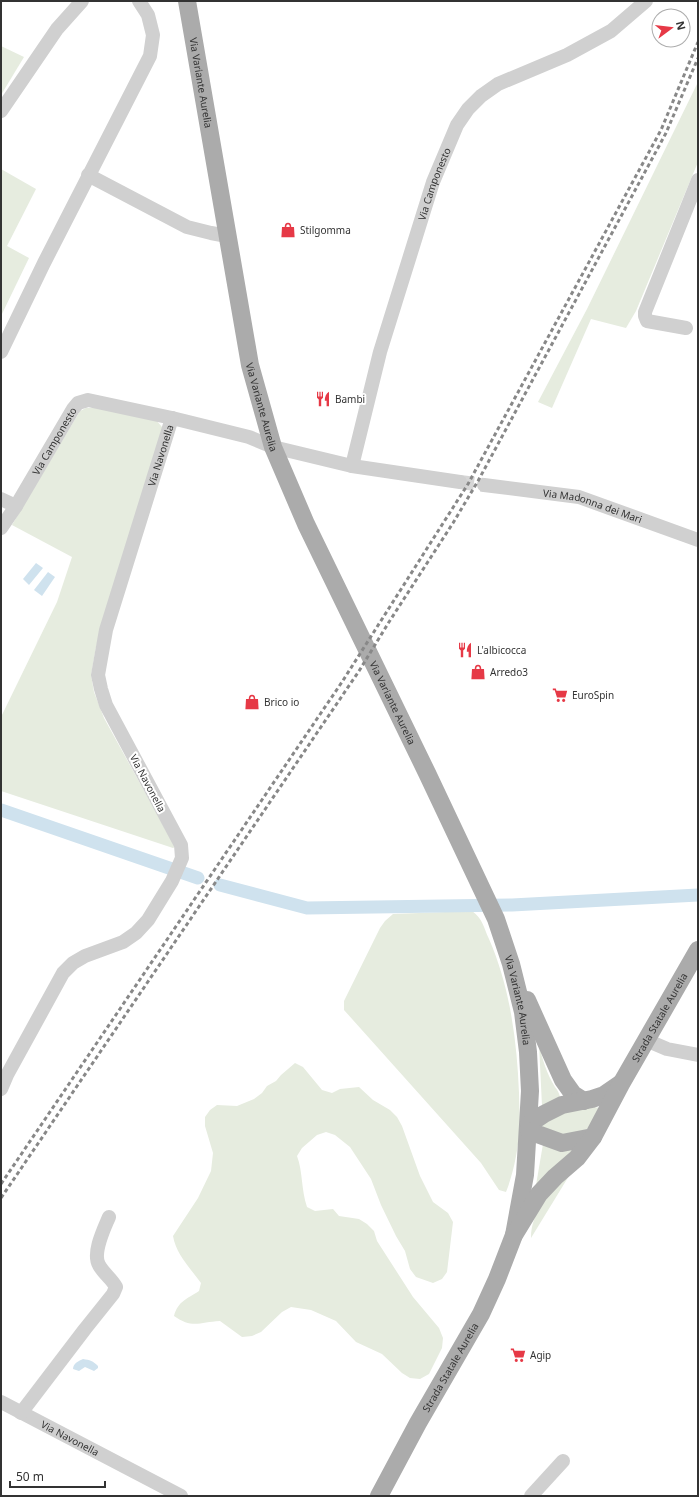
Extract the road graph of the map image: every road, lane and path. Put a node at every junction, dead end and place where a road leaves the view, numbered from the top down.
1 (82, 1) edge
2 (139, 1) edge
3 (187, 1) edge
4 (646, 1) edge
5 (1, 111) edge
6 (88, 175) junction
7 (698, 180) edge
8 (227, 236) junction
9 (686, 328) dead end
10 (1, 352) edge
11 (172, 418) junction
12 (273, 447) junction
13 (352, 466) junction
14 (460, 482) tunnel mouth
15 (484, 485) tunnel mouth
16 (1, 499) edge
17 (16, 506) junction
18 (1, 528) edge
19 (698, 540) edge
20 (698, 950) edge
21 (512, 964) junction
22 (646, 1040) junction
23 (698, 1055) edge
24 (621, 1084) junction
25 (1, 1089) edge
26 (584, 1101) junction
27 (529, 1128) junction
28 (592, 1137) junction
29 (525, 1175) joint
30 (109, 1217) dead end
31 (514, 1235) junction
32 (1, 1402) edge
33 (21, 1413) junction
34 (563, 1461) dead end
35 (181, 1496) edge
36 (379, 1496) edge
37 (531, 1496) edge

1 - 5 street
2 - 6 street
3 - 8 main road, Via Variante Aurelia
4 - 13 street, Via Camponesto
6 - 8 street
6 - 10 street
7 - 9 street
8 - 12 main road, Via Variante Aurelia
11 - 12 street, Via Camponesto
11 - 17 street, Via Camponesto
11 - 25 street, Via Navonella
12 - 13 street
12 - 21 main road, Via Variante Aurelia
13 - 14 street
15 - 19 street, Via Madonna dei Mari
16 - 17 street
17 - 18 street, Via Camponesto
20 - 22 main road, Strada Statale Aurelia
21 - 26 main road
21 - 27 main road, Via Variante Aurelia
22 - 23 street
22 - 24 main road, Strada Statale Aurelia
24 - 26 main road, Strada Statale Aurelia
24 - 28 main road, Strada Statale Aurelia
26 - 27 main road, Strada Statale Aurelia
27 - 28 main road
27 - 29 main road, Via Variante Aurelia
28 - 31 main road, Strada Statale Aurelia
29 - 31 main road, Strada Statale Aurelia
30 - 33 street
31 - 36 main road, Strada Statale Aurelia
32 - 33 street, Via Navonella
33 - 35 street, Via Navonella
34 - 37 street

